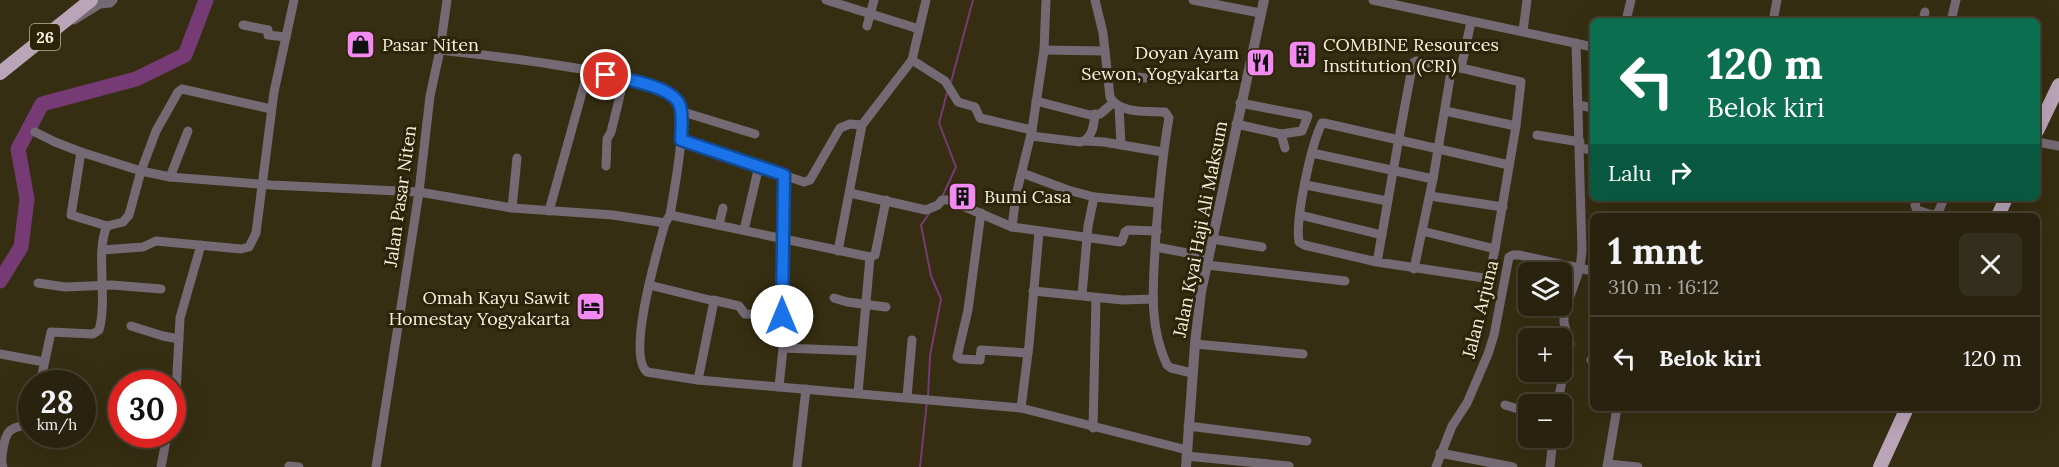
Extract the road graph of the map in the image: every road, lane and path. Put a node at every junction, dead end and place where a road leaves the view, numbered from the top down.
1 (91, 0) edge
2 (113, 0) edge
3 (294, 0) edge
4 (447, 0) edge
5 (826, 0) edge
6 (874, 0) edge
7 (926, 0) edge
8 (1046, 0) edge
9 (1095, 0) edge
10 (1193, 0) edge
11 (1264, 0) edge
12 (1373, 0) edge
13 (1527, 0) edge
14 (1631, 0) edge
15 (1777, 0) edge
16 (1956, 0) edge
17 (1410, 3) edge
18 (870, 13) junction
19 (1260, 13) junction
20 (1627, 18) edge
21 (1774, 18) edge
22 (1952, 18) edge
23 (64, 22) junction
24 (1471, 22) junction
25 (243, 25) dead end
26 (867, 26) dead end
27 (919, 28) junction
28 (1523, 32) junction
29 (286, 37) junction
30 (1576, 43) junction
31 (1590, 45) edge
32 (440, 50) junction
33 (1044, 50) junction
34 (1105, 51) junction
35 (912, 60) junction
36 (1456, 67) junction
37 (588, 71) junction
38 (1107, 72) junction
39 (0, 73) edge
40 (1145, 78) dead end
41 (624, 79) junction
42 (2059, 85) edge
43 (1036, 101) junction
44 (1240, 102) junction
45 (1116, 104) junction
46 (1578, 105) junction
47 (1590, 107) edge
48 (271, 110) junction
49 (680, 111) junction
50 (1445, 111) junction
51 (1095, 114) junction
52 (1236, 124) junction
53 (862, 125) junction
54 (2040, 125) edge
55 (1516, 126) junction
56 (188, 131) dead end
57 (35, 132) dead end
58 (1031, 133) junction
59 (756, 134) dead end
60 (1281, 134) junction
61 (1537, 135) dead end
62 (681, 140) junction
63 (1085, 141) junction
64 (1398, 141) junction
65 (2040, 143) edge
66 (1121, 144) junction
67 (1580, 145) junction
68 (2059, 146) edge
69 (1285, 148) dead end
70 (1590, 149) edge
71 (1438, 150) junction
72 (81, 152) junction
73 (1163, 152) junction
74 (1312, 153) junction
75 (517, 158) dead end
76 (1509, 165) junction
77 (606, 166) dead end
78 (759, 166) junction
79 (1392, 170) junction
80 (141, 171) junction
81 (1022, 173) junction
82 (784, 175) junction
83 (170, 177) junction
84 (1433, 179) junction
85 (261, 184) junction
86 (1306, 185) junction
87 (419, 192) junction
88 (850, 193) junction
89 (1430, 196) junction
90 (1094, 197) junction
91 (886, 200) junction
92 (1387, 201) junction
93 (1916, 201) edge
94 (1158, 203) junction
95 (1503, 207) junction
96 (512, 208) junction
97 (723, 208) dead end
98 (549, 211) junction
99 (981, 213) junction
100 (1928, 213) edge
101 (1300, 215) junction
102 (667, 219) junction
103 (719, 225) junction
104 (107, 226) junction
105 (1012, 227) junction
106 (744, 230) junction
107 (1157, 231) junction
108 (1422, 231) junction
109 (1039, 232) junction
110 (1382, 235) junction
111 (1087, 238) junction
112 (782, 239) junction
113 (1212, 239) junction
114 (1582, 240) junction
115 (1590, 241) edge
116 (201, 245) junction
117 (1156, 247) junction
118 (1262, 247) dead end
119 (1495, 249) junction
120 (103, 250) junction
121 (837, 251) junction
122 (870, 257) junction
123 (1208, 261) junction
124 (1377, 262) junction
125 (1580, 268) junction
126 (1414, 269) junction
127 (1590, 270) edge
128 (1345, 281) dead end
129 (38, 283) dead end
130 (649, 285) junction
131 (103, 286) junction
132 (161, 290) dead end
133 (1033, 291) junction
134 (1082, 296) junction
135 (834, 298) dead end
136 (1096, 298) junction
137 (1153, 299) junction
138 (713, 300) junction
139 (865, 305) junction
140 (886, 307) dead end
141 (782, 316) junction
142 (131, 326) dead end
143 (179, 339) junction
144 (912, 340) dead end
145 (1194, 344) junction
146 (783, 348) junction
147 (861, 351) junction
148 (1028, 353) junction
149 (0, 354) edge
150 (1303, 354) dead end
151 (980, 360) junction
152 (44, 363) junction
153 (43, 370) edge
154 (177, 370) edge
155 (980, 372) dead end
156 (1192, 373) junction
157 (698, 380) junction
158 (779, 387) junction
159 (806, 389) junction
160 (858, 393) junction
161 (1559, 394) edge
162 (907, 398) junction
163 (1505, 405) dead end
164 (1021, 408) junction
165 (1518, 409) edge
166 (1617, 411) edge
167 (1906, 411) edge
168 (2, 425) edge
169 (1188, 426) junction
170 (18, 428) edge
171 (1093, 428) junction
172 (11, 430) junction
173 (1307, 441) dead end
174 (165, 448) edge
175 (1552, 448) edge
176 (1440, 453) junction
177 (1186, 458) edge
178 (1608, 465) edge
179 (289, 466) edge
180 (1289, 466) edge
181 (3, 467) edge
182 (161, 467) edge
183 (299, 467) edge
184 (376, 467) edge
185 (797, 467) edge
186 (1436, 467) edge
187 (1512, 467) edge
188 (1550, 467) edge
189 (1638, 467) edge
190 (1880, 467) edge

1 - 23 main road, 26
2 - 23 street
3 - 29 street
4 - 32 street, Jalan Pasar Niten
5 - 18 street
6 - 18 street
7 - 27 street
8 - 33 street
9 - 34 street
10 - 19 street
11 - 19 street, Jalan Kyai Haji Ali Maksum
12 - 17 street
13 - 28 street
14 - 20 street
15 - 21 street
16 - 22 street
17 - 24 street
18 - 26 street
18 - 27 street
19 - 44 street, Jalan Kyai Haji Ali Maksum
23 - 39 main road, 26
24 - 28 street
24 - 36 street
25 - 29 street
27 - 35 street
28 - 30 street
29 - 48 street
30 - 31 street
30 - 46 street
32 - 37 street
32 - 87 street, Jalan Pasar Niten
33 - 34 street
33 - 43 street
34 - 38 street
35 - 53 street
35 - 58 street
36 - 50 street
36 - 55 street
36 - 64 street
37 - 41 street
37 - 98 street
38 - 40 street
38 - 45 street
41 - 49 street
41 - 77 street
42 - 54 main road
43 - 51 street
43 - 58 street
44 - 52 street, Jalan Kyai Haji Ali Maksum
44 - 60 street
45 - 51 street
45 - 66 street
45 - 73 street
46 - 47 street
46 - 67 street
48 - 80 street
48 - 85 street
49 - 59 street
49 - 62 street
50 - 55 street
50 - 71 street
51 - 63 street
52 - 60 street
52 - 113 street, Jalan Kyai Haji Ali Maksum
53 - 82 street
53 - 88 street
55 - 76 street
56 - 83 street
57 - 72 street
58 - 63 street
58 - 81 street
60 - 69 street
61 - 67 street
62 - 78 street
62 - 102 street
63 - 66 street
64 - 71 street
64 - 74 street
64 - 79 street
65 - 68 street
66 - 73 street
67 - 70 street
67 - 114 street
71 - 76 street
71 - 84 street
72 - 80 street
72 - 104 street
73 - 94 street
74 - 79 street
74 - 86 street
75 - 96 street
76 - 95 street
78 - 82 street
78 - 106 street
79 - 84 street
79 - 92 street
80 - 83 street
80 - 104 street
81 - 90 street
81 - 105 street
82 - 112 street
83 - 85 street
84 - 89 street
85 - 87 street
85 - 116 street
86 - 92 street
86 - 101 street
87 - 96 street
87 - 184 street, Jalan Pasar Niten
88 - 91 street
88 - 121 street
89 - 95 street
89 - 108 street
90 - 94 street
90 - 111 street
91 - 99 street
91 - 122 street
92 - 110 street
93 - 100 street
94 - 107 street
95 - 119 street
96 - 98 street
97 - 103 street
98 - 102 street
99 - 105 street
99 - 151 street
101 - 110 street
101 - 124 street
102 - 103 street
102 - 130 street
103 - 106 street
104 - 120 street
105 - 109 street
106 - 112 street
107 - 111 street
107 - 117 street
108 - 119 street
108 - 126 street
109 - 111 street
109 - 133 street
110 - 124 street
111 - 134 street
112 - 121 street
112 - 141 street
113 - 118 street
113 - 123 street, Jalan Kyai Haji Ali Maksum
114 - 115 street
114 - 125 street
116 - 120 street
116 - 143 street
117 - 123 street
117 - 137 street
119 - 126 street
120 - 131 street
121 - 122 street
122 - 139 street
123 - 128 street
123 - 145 street, Jalan Kyai Haji Ali Maksum
124 - 126 street
125 - 127 street
125 - 161 street
125 - 176 street, Jalan Arjuna
129 - 131 street
130 - 138 street
130 - 157 street
131 - 132 street
131 - 152 street
133 - 134 street
133 - 148 street
134 - 136 street
135 - 139 street
136 - 137 street
136 - 171 street
137 - 156 street
138 - 141 street
138 - 157 street
139 - 140 street
139 - 147 street
141 - 146 street
142 - 143 street
143 - 154 street
144 - 162 street
145 - 150 street
145 - 156 street, Jalan Kyai Haji Ali Maksum
146 - 147 street
146 - 158 street
147 - 160 street
148 - 151 street
148 - 164 street
149 - 152 street
151 - 155 street
152 - 153 street
156 - 169 street, Jalan Kyai Haji Ali Maksum
157 - 158 street
158 - 159 street
159 - 160 street
159 - 185 street
160 - 162 street
162 - 164 street
163 - 165 street
164 - 171 street
166 - 178 street
167 - 190 main road
168 - 172 street
169 - 173 street
169 - 177 street, Jalan Kyai Haji Ali Maksum
170 - 172 street
171 - 177 street
172 - 181 street
174 - 182 street
175 - 188 street
176 - 186 street, Jalan Arjuna
176 - 187 street
177 - 180 street
178 - 189 street
179 - 183 street

